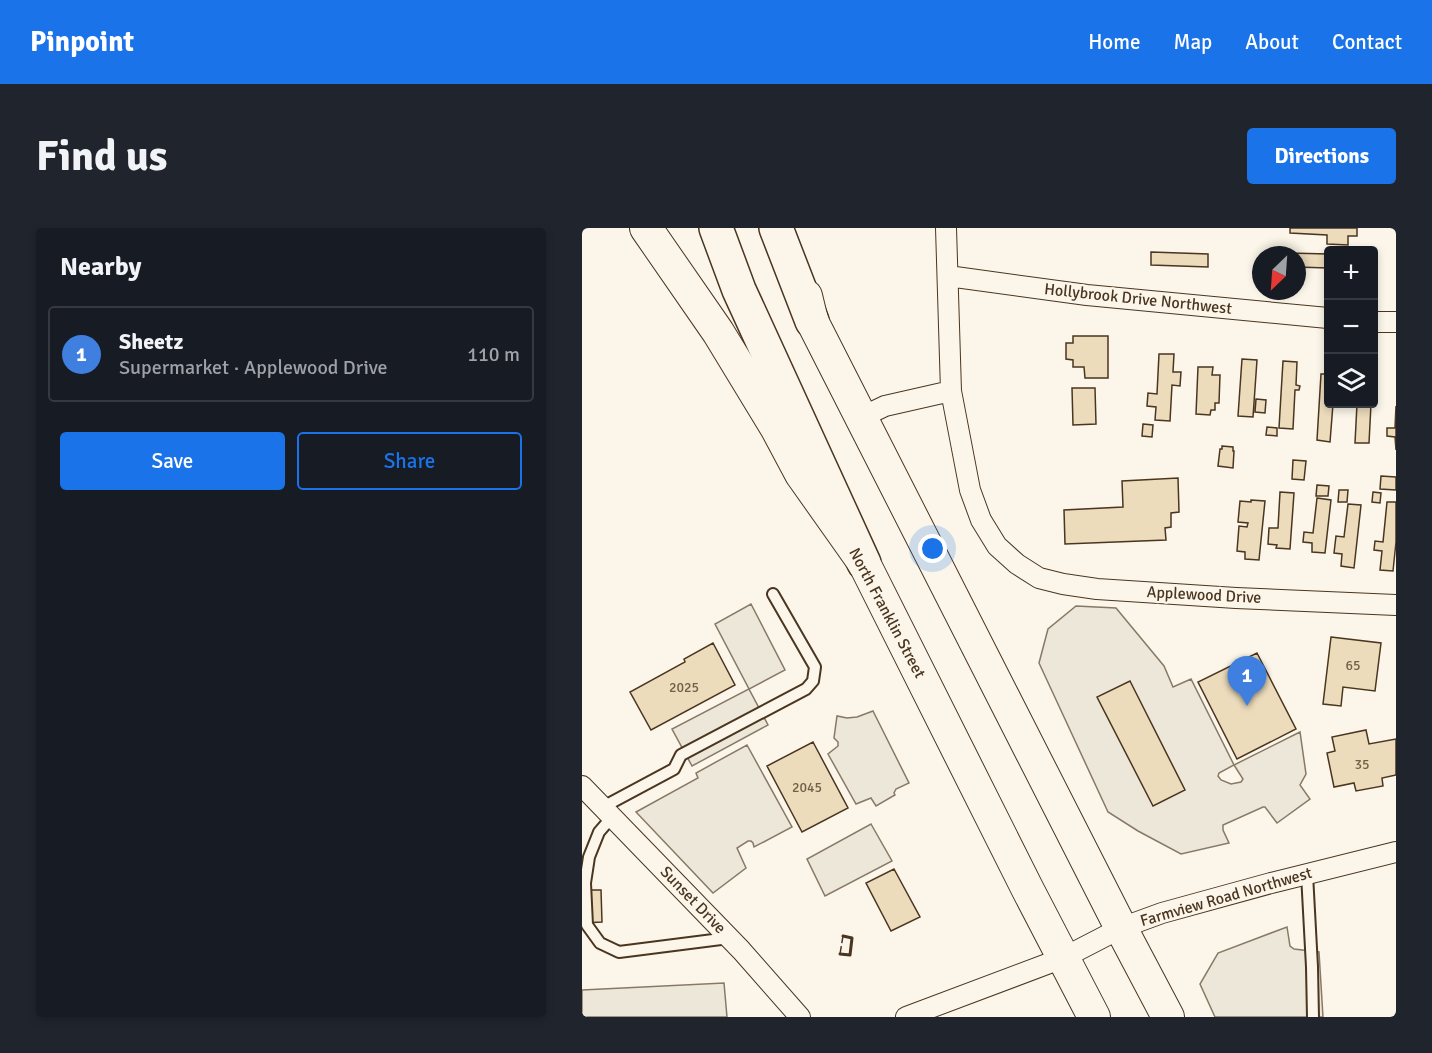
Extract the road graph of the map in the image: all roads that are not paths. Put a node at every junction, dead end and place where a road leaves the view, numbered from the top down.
1 (646, 228) edge
2 (716, 228) edge
3 (776, 228) edge
4 (790, 228) edge
5 (946, 228) edge
6 (948, 276) junction
7 (1324, 318) edge
8 (812, 321) junction
9 (1378, 322) edge
10 (1396, 322) edge
11 (951, 391) junction
12 (862, 417) junction
13 (864, 563) junction
14 (773, 594) dead end
15 (1396, 605) edge
16 (582, 786) edge
17 (608, 812) junction
18 (1396, 852) edge
19 (1307, 874) junction
20 (1121, 928) junction
21 (730, 938) junction
22 (1063, 958) junction
23 (800, 1017) edge
24 (906, 1017) edge
25 (1094, 1017) edge
26 (1168, 1017) edge
27 (1313, 1017) edge

1 - 13 main road, North Franklin Street
2 - 13 highway
3 - 8 highway
4 - 8 main road
5 - 6 street, Applewood Drive
6 - 7 street, Hollybrook Drive Northwest
6 - 11 street, Applewood Drive
8 - 12 main road
9 - 10 street
11 - 12 street
11 - 15 street, Applewood Drive
12 - 20 main road
13 - 22 main road, North Franklin Street
14 - 17 lane
16 - 17 street, Sunset Drive
17 - 21 street, Sunset Drive
17 - 21 lane
18 - 19 street, Farmview Road Northwest
19 - 20 street, Farmview Road Northwest
19 - 27 lane
20 - 22 street, Farmview Road Northwest
20 - 26 main road
21 - 23 street, Sunset Drive
22 - 24 street, Farmview Road Northwest
22 - 25 main road, North Franklin Street

